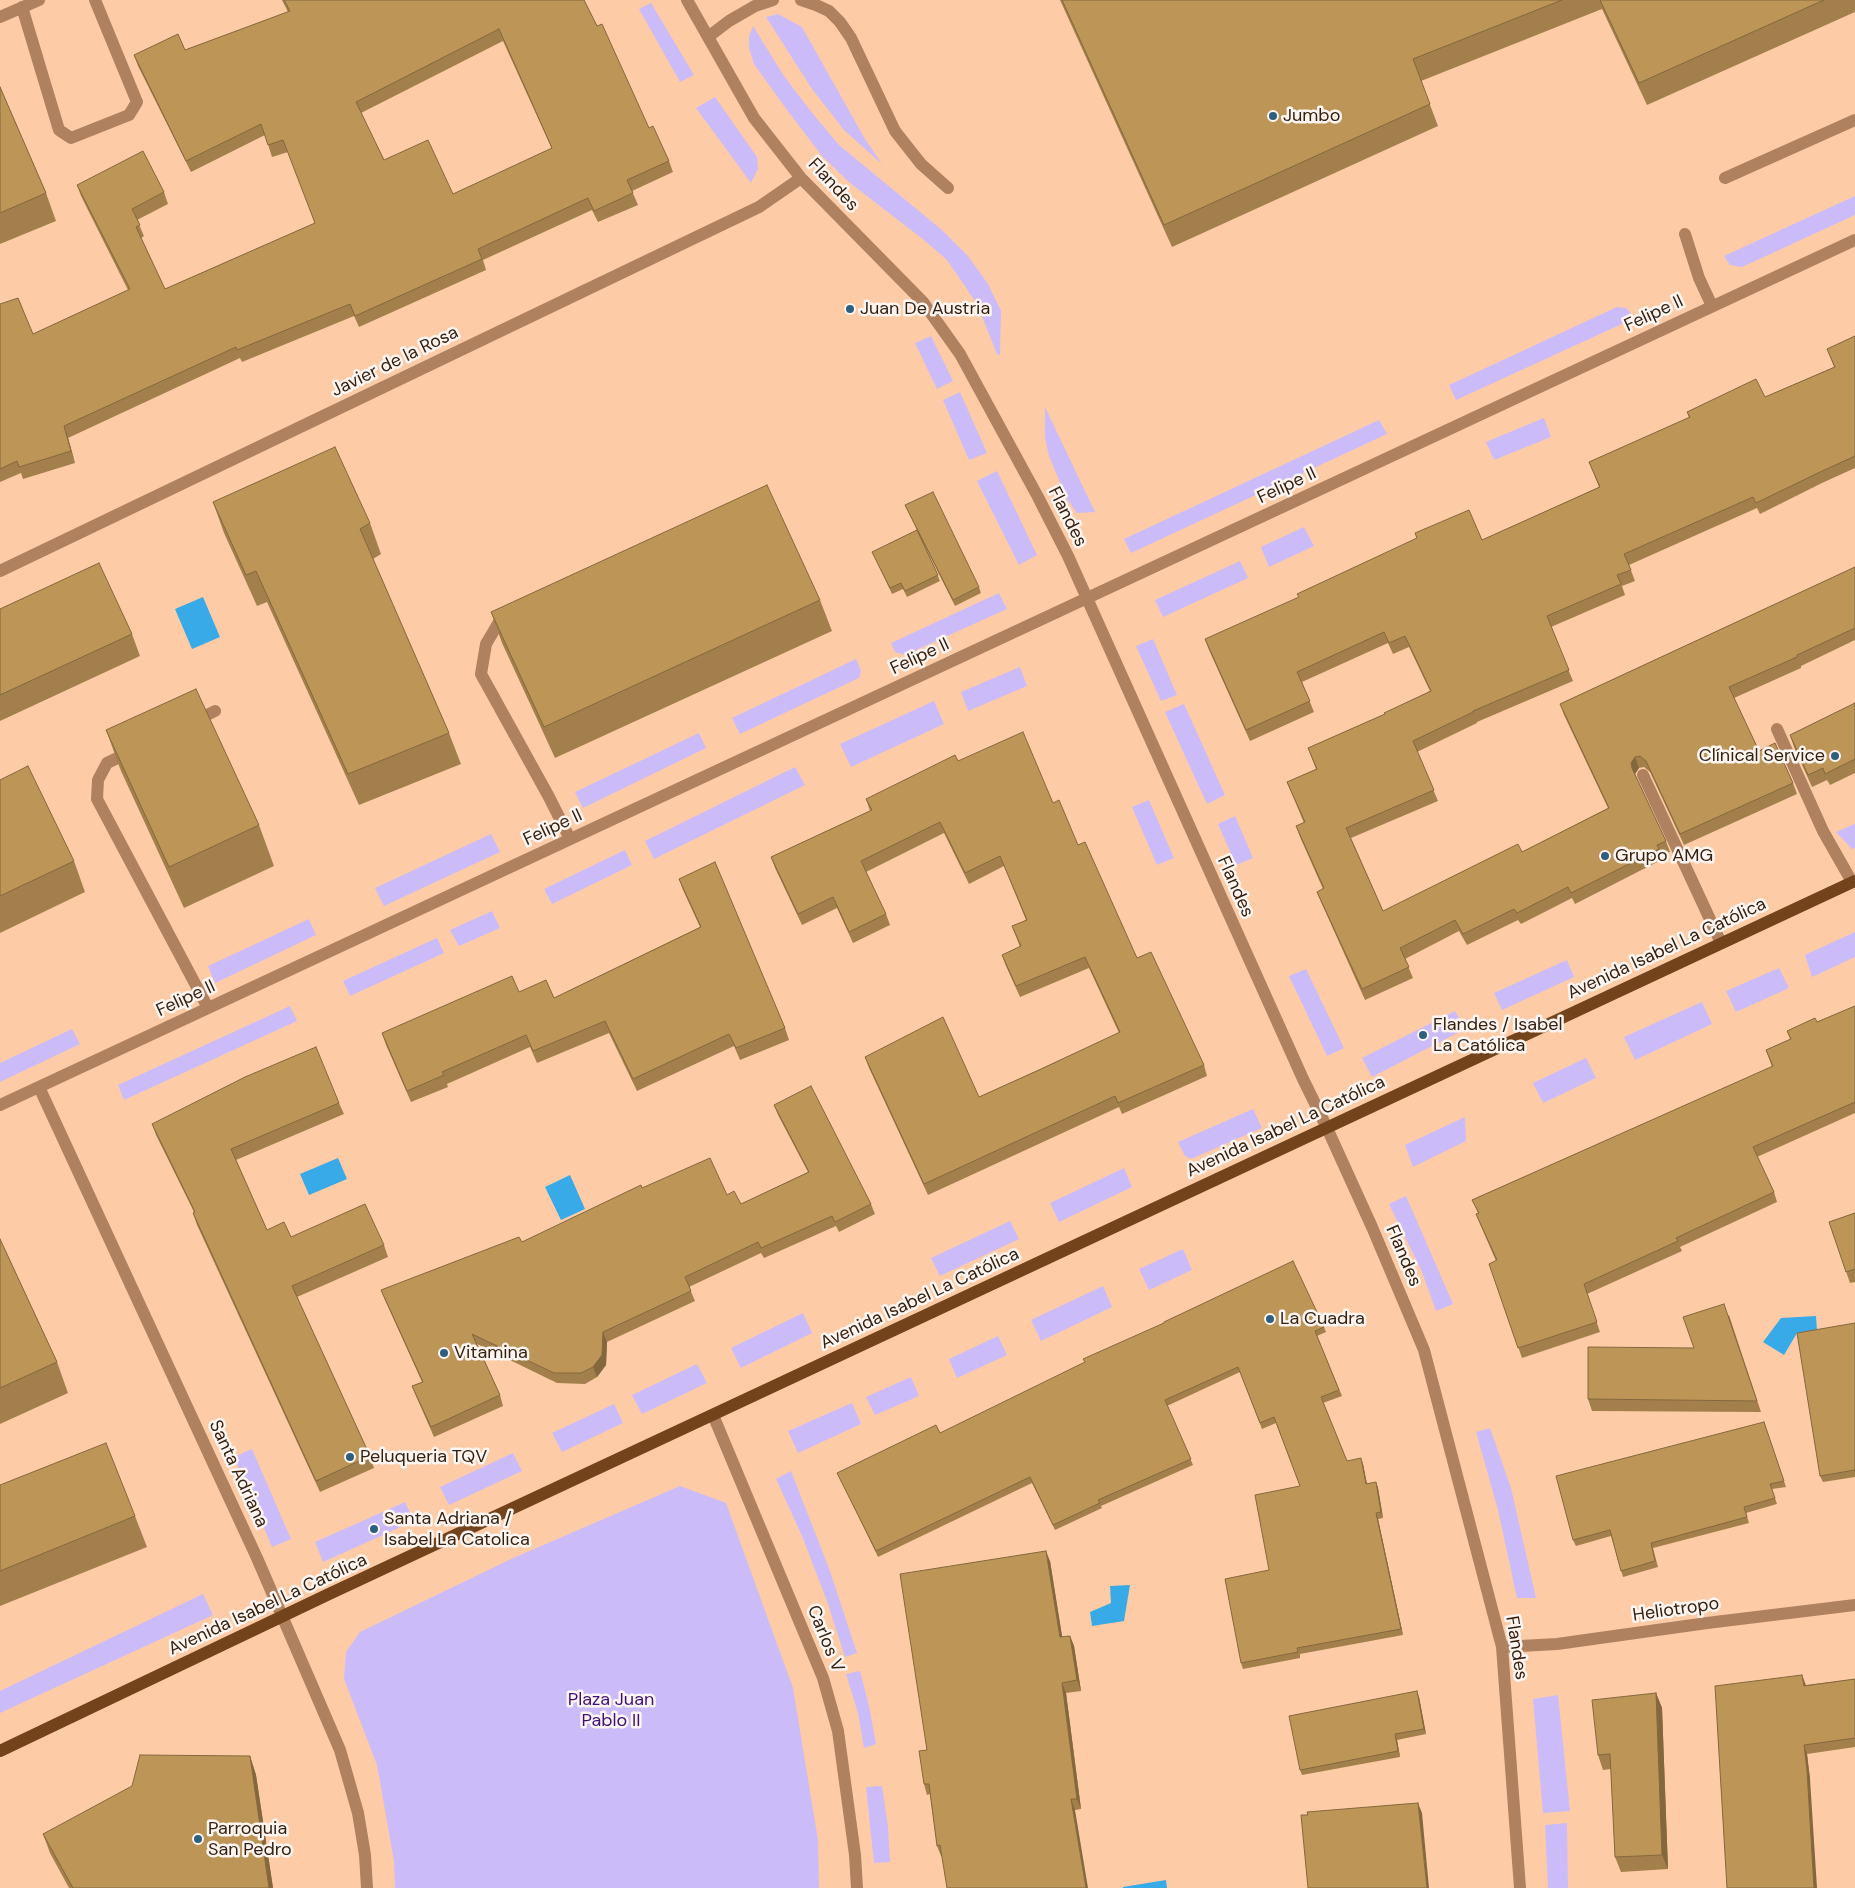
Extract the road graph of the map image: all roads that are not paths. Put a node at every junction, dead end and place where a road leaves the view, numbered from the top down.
1 (38, 0) edge
2 (96, 0) edge
3 (687, 0) edge
4 (773, 0) edge
5 (801, 0) edge
6 (22, 7) junction
7 (0, 17) edge
8 (708, 37) junction
9 (1855, 120) edge
10 (801, 178) junction
11 (1725, 178) dead end
12 (948, 188) dead end
13 (1685, 234) dead end
14 (1855, 240) edge
15 (1712, 306) junction
16 (0, 571) edge
17 (1087, 599) junction
18 (517, 614) edge
19 (215, 711) dead end
20 (188, 724) edge
21 (1777, 729) dead end
22 (143, 746) edge
23 (1643, 775) edge
24 (570, 840) junction
25 (1853, 881) edge
26 (1721, 943) junction
27 (208, 1008) junction
28 (39, 1087) junction
29 (0, 1105) edge
30 (1327, 1128) junction
31 (712, 1416) junction
32 (1855, 1605) edge
33 (282, 1617) junction
34 (1502, 1647) junction
35 (0, 1751) edge
36 (367, 1888) edge
37 (857, 1888) edge
38 (1520, 1888) edge

1 - 6 street
2 - 6 street
3 - 8 street, Flandes
4 - 8 street
5 - 12 street
6 - 7 street
8 - 10 street, Flandes
9 - 11 street
10 - 16 street, Javier de la Rosa
10 - 17 street, Flandes
13 - 15 street
14 - 15 street, Felipe II
15 - 17 street, Felipe II
17 - 24 street, Felipe II
17 - 30 street, Flandes
18 - 24 street
19 - 20 street
21 - 25 street
22 - 27 street
23 - 26 street
24 - 27 street, Felipe II
25 - 26 main road, Avenida Isabel La Católica
26 - 30 main road, Avenida Isabel La Católica
27 - 28 street, Felipe II
28 - 29 street, Felipe II
28 - 33 street, Santa Adriana
30 - 31 main road, Avenida Isabel La Católica
30 - 34 street, Flandes
31 - 33 main road, Avenida Isabel La Católica
31 - 37 street, Carlos V
32 - 34 street, Heliotropo
33 - 35 main road, Avenida Isabel La Católica
33 - 36 street, Santa Adriana
34 - 38 street, Flandes

